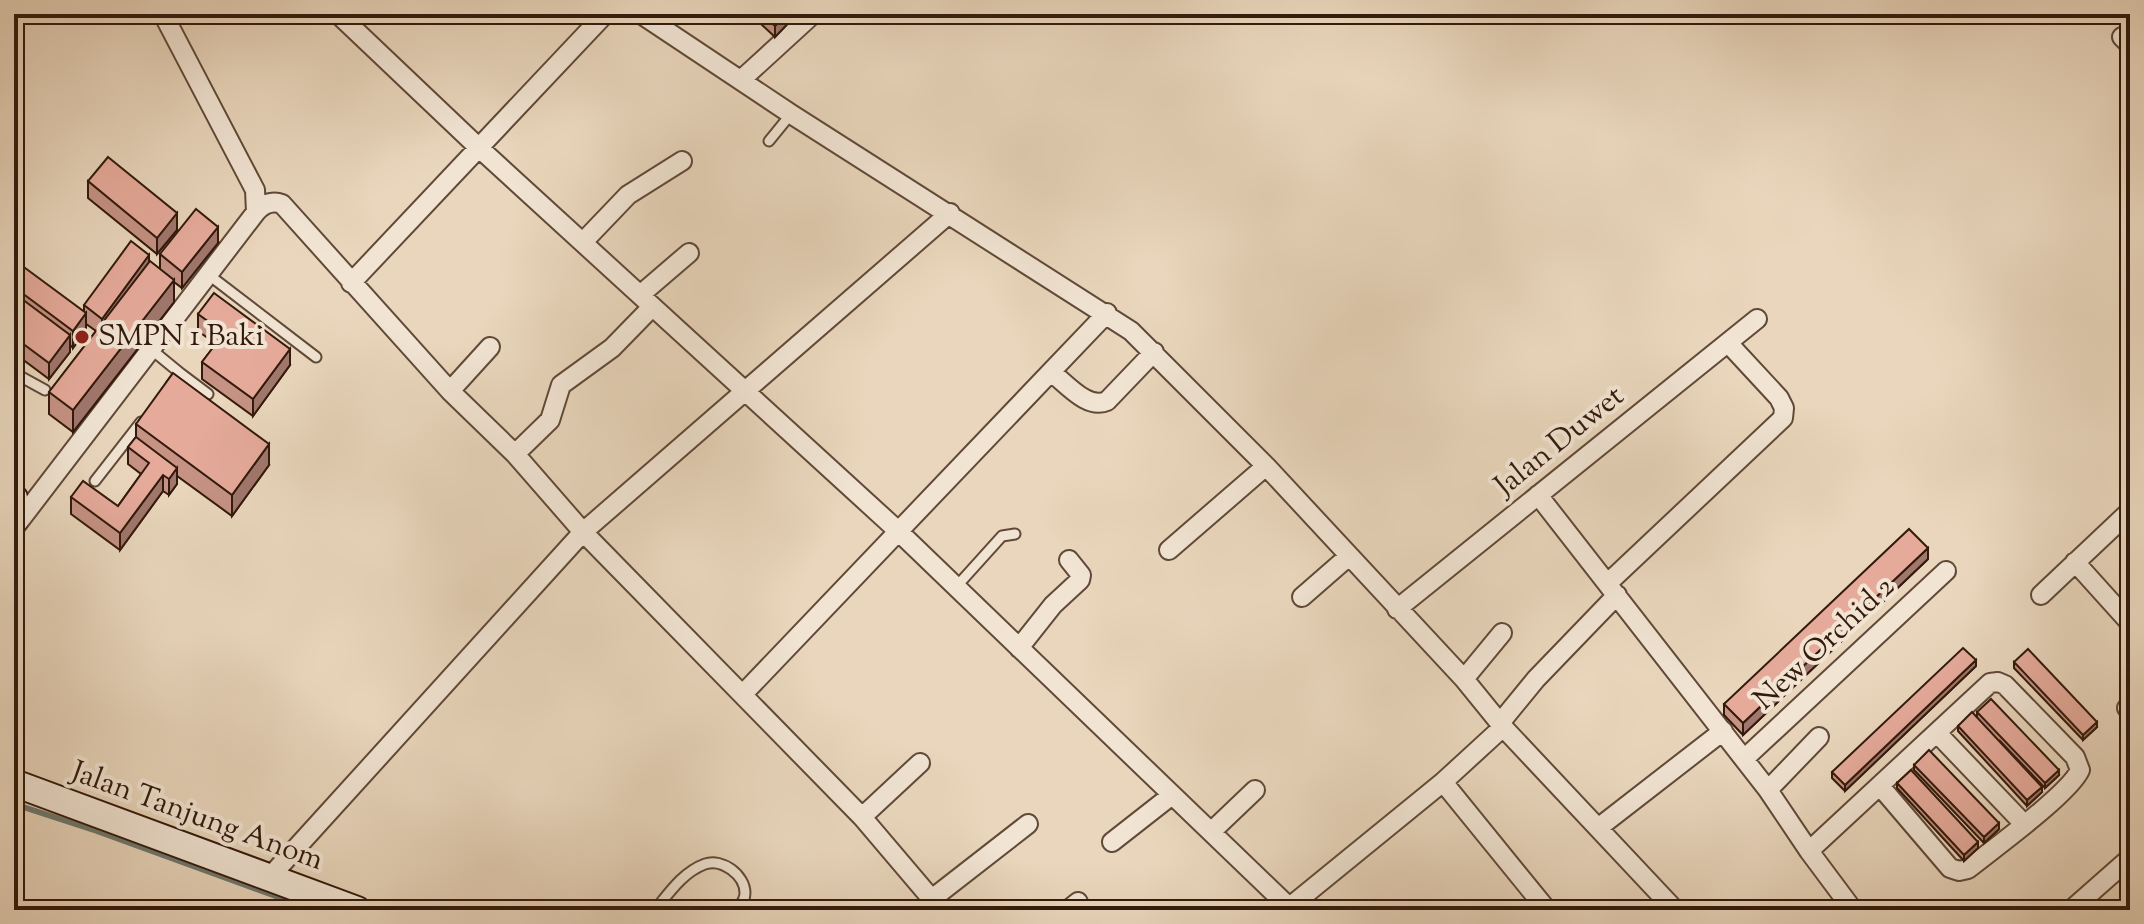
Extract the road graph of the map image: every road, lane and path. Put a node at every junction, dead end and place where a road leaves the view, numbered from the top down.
1 (163, 14) edge
2 (338, 14) edge
3 (605, 14) edge
4 (813, 14) edge
5 (652, 17) edge
6 (742, 79) junction
7 (791, 114) junction
8 (769, 141) dead end
9 (477, 146) junction
10 (682, 161) dead end
11 (256, 212) junction
12 (950, 213) junction
13 (583, 242) junction
14 (689, 253) dead end
15 (209, 275) junction
16 (351, 283) junction
17 (646, 301) junction
18 (1107, 313) junction
19 (1757, 319) dead end
20 (1729, 344) junction
21 (490, 347) dead end
22 (152, 350) junction
23 (1154, 352) junction
24 (316, 357) dead end
25 (1051, 372) junction
26 (14, 373) edge
27 (180, 373) junction
28 (45, 390) dead end
29 (744, 390) junction
30 (450, 391) junction
31 (208, 394) edge
32 (161, 397) edge
33 (152, 409) edge
34 (515, 454) junction
35 (1266, 466) junction
36 (95, 481) dead end
37 (1538, 495) junction
38 (14, 498) edge
39 (2130, 511) edge
40 (14, 520) edge
41 (14, 528) edge
42 (897, 530) junction
43 (583, 532) junction
44 (1015, 534) dead end
45 (1169, 550) dead end
46 (1349, 556) junction
47 (1069, 560) dead end
48 (2075, 562) junction
49 (1946, 571) dead end
50 (956, 587) junction
51 (1612, 589) junction
52 (2041, 595) dead end
53 (1302, 597) dead end
54 (1397, 609) junction
55 (2130, 623) edge
56 (1502, 633) dead end
57 (1019, 648) junction
58 (1464, 679) junction
59 (743, 694) junction
60 (1502, 725) junction
61 (1723, 731) junction
62 (1937, 733) junction
63 (1819, 737) dead end
64 (1744, 759) junction
65 (920, 763) dead end
66 (1443, 782) junction
67 (14, 783) edge
68 (1880, 786) junction
69 (1255, 790) dead end
70 (1768, 790) junction
71 (1172, 795) junction
72 (862, 817) junction
73 (1028, 824) dead end
74 (2024, 824) junction
75 (1598, 828) junction
76 (1211, 832) junction
77 (1112, 842) dead end
78 (1809, 851) junction
79 (2130, 858) edge
80 (268, 879) junction
81 (937, 904) edge
82 (1289, 909) edge
83 (357, 910) edge
84 (655, 910) edge
85 (737, 910) edge
86 (1547, 910) edge
87 (1675, 910) edge
88 (1853, 910) edge
89 (2071, 910) edge

1 - 11 street
2 - 9 street
3 - 9 street
4 - 6 street
5 - 6 street
6 - 7 street
7 - 8 lane
7 - 12 street
9 - 13 street
9 - 16 street
10 - 13 street
11 - 15 street
11 - 16 street
12 - 18 street
12 - 29 street
13 - 17 street
14 - 17 street
15 - 22 street
15 - 24 lane
16 - 30 street
17 - 29 street
17 - 34 street
18 - 23 street
18 - 25 street
19 - 20 street, Jalan Duwet
20 - 37 street, Jalan Duwet
20 - 51 street
21 - 30 street
22 - 27 lane
22 - 41 street
23 - 25 street
23 - 35 street
25 - 42 street
26 - 28 lane
27 - 31 lane
27 - 32 lane
29 - 42 street
29 - 43 street
30 - 34 street
33 - 36 lane
34 - 43 street
35 - 45 street
35 - 46 street
37 - 51 street
37 - 54 street, Jalan Duwet
38 - 40 main road
39 - 48 street
42 - 50 street
42 - 59 street
43 - 59 street
43 - 80 street
44 - 50 lane
46 - 53 street
46 - 54 street
47 - 57 street
48 - 52 street
48 - 55 street
49 - 64 street, New Orchid 2
50 - 57 street
51 - 60 street
51 - 61 street
54 - 58 street
56 - 58 street
57 - 71 street
58 - 60 street
59 - 72 street
60 - 66 street
60 - 75 street
61 - 64 street
61 - 75 street
62 - 68 street
62 - 74 street
62 - 74 street
63 - 70 street
64 - 70 street
65 - 72 street
66 - 82 street
66 - 86 street
67 - 80 main road, Jalan Tanjung Anom
68 - 74 street
68 - 78 street
69 - 76 street
70 - 78 street
71 - 76 street
71 - 77 street
72 - 81 street
73 - 81 street
75 - 87 street
76 - 82 street
78 - 88 street
79 - 89 street
80 - 83 main road, Jalan Tanjung Anom
84 - 85 lane

